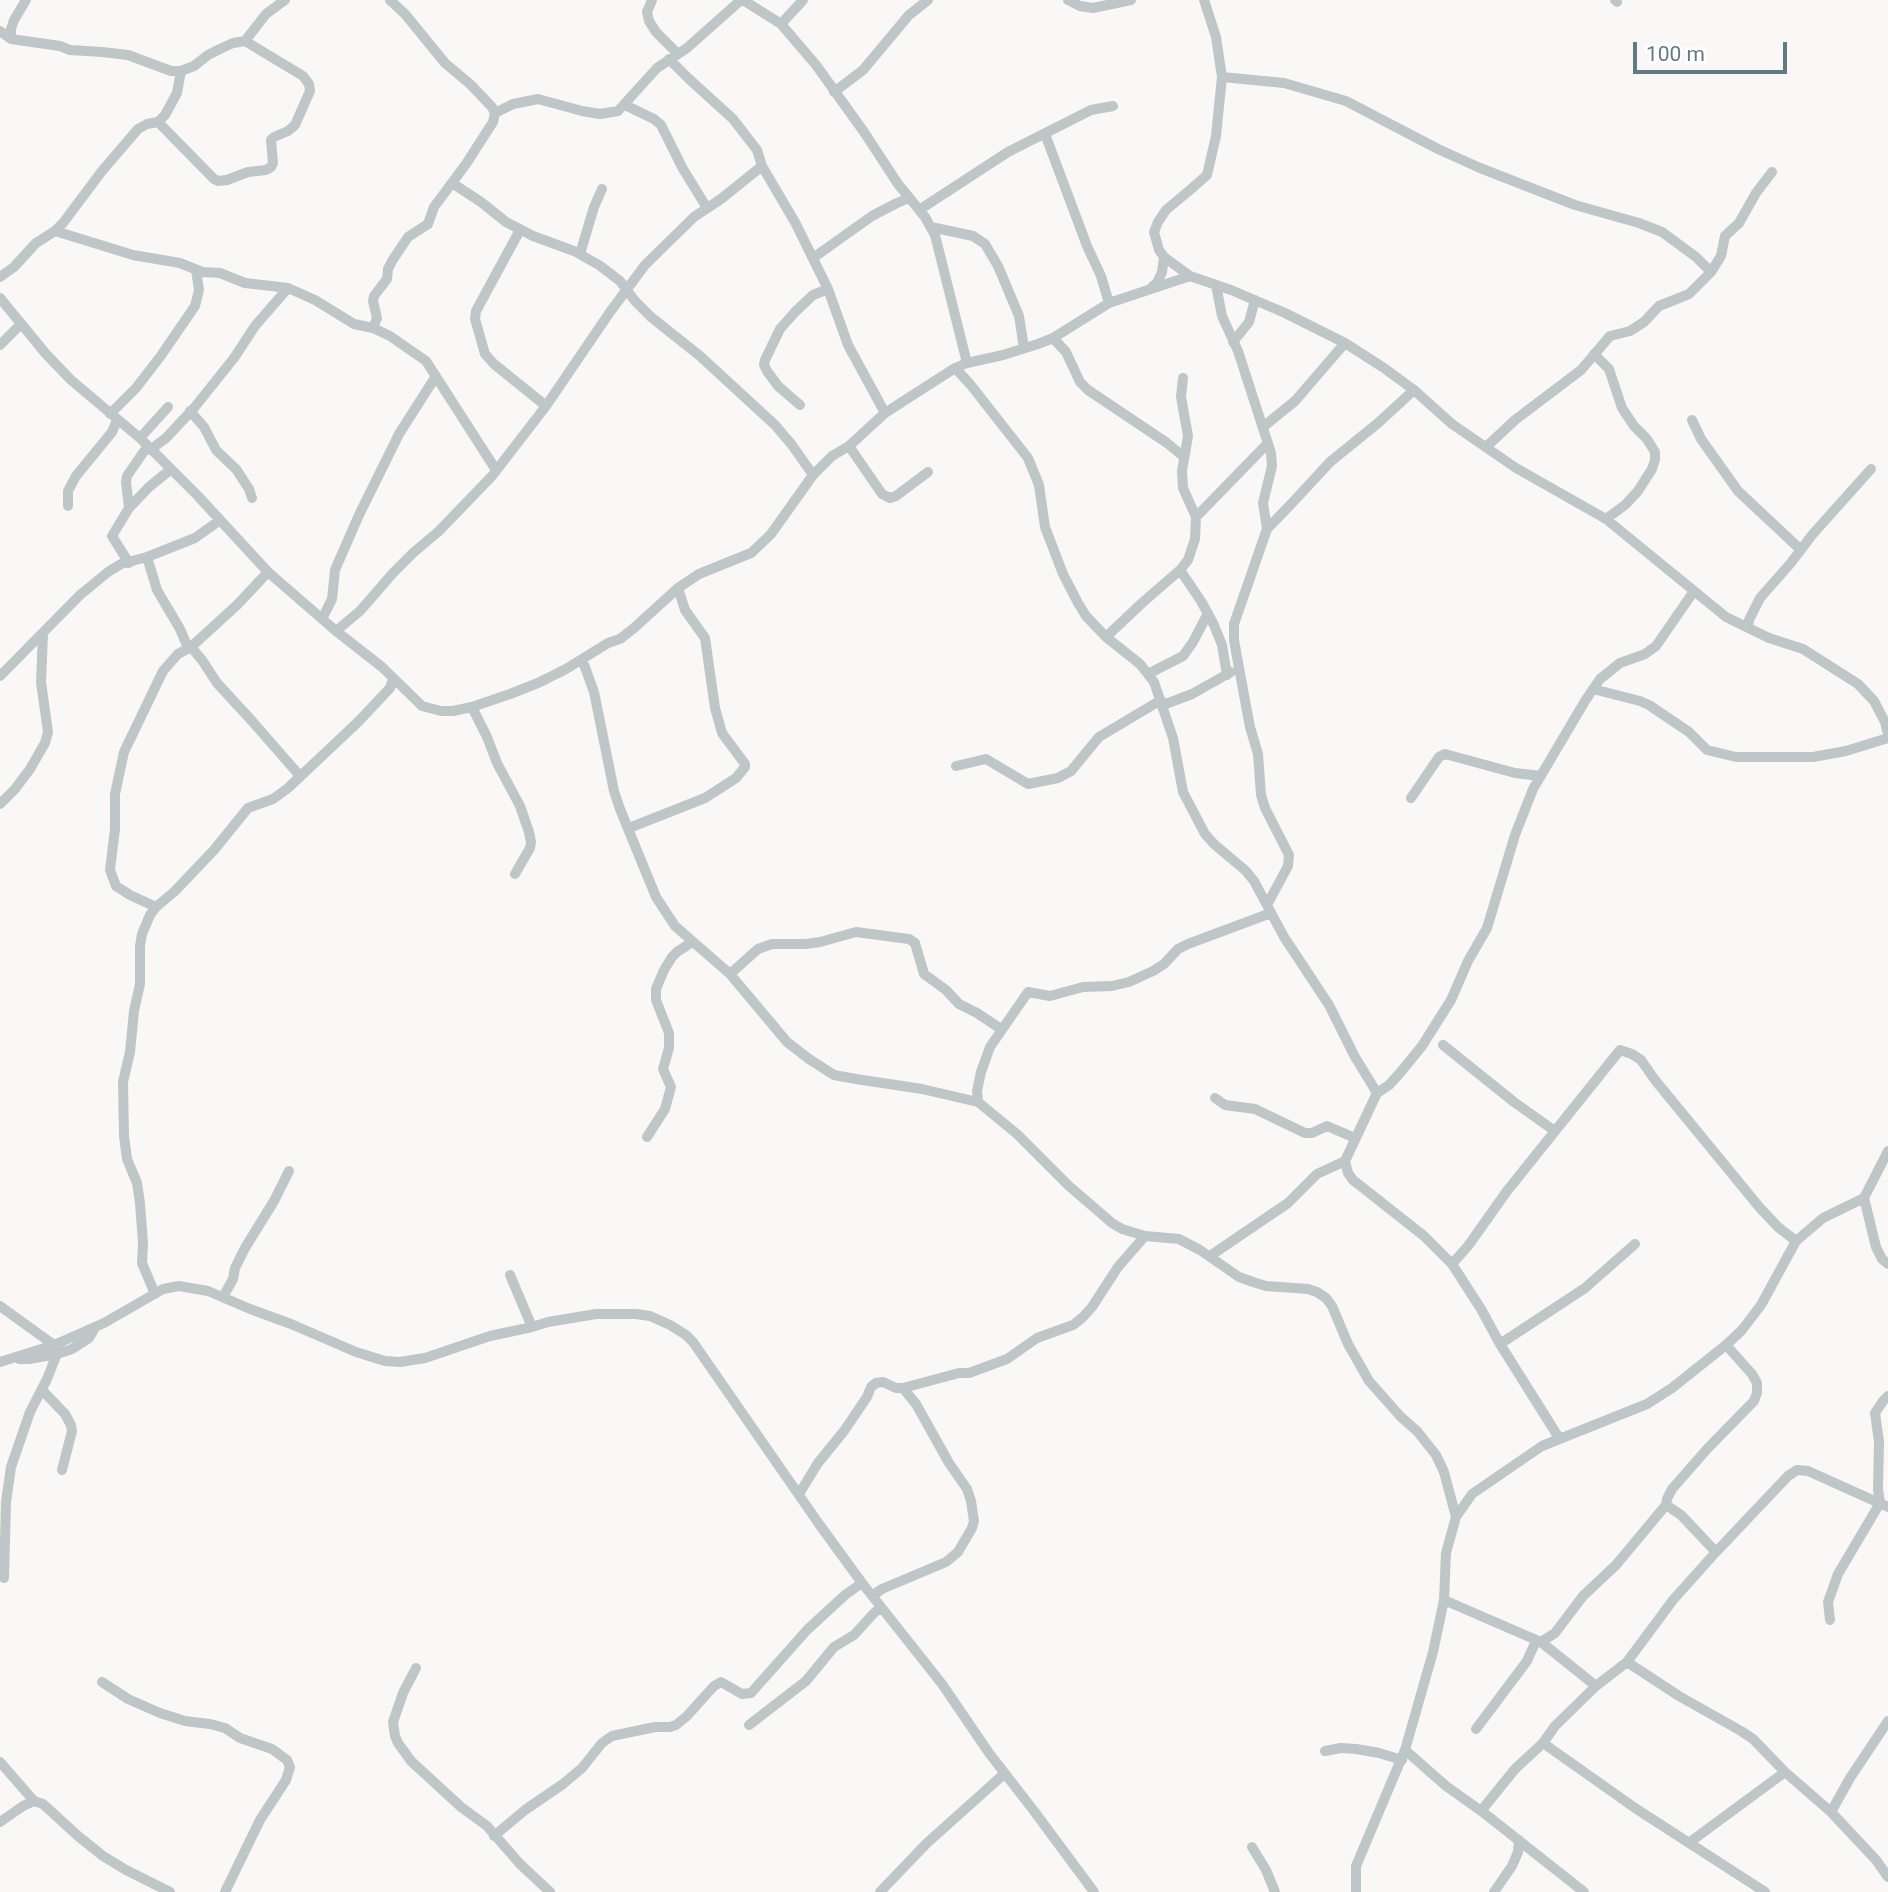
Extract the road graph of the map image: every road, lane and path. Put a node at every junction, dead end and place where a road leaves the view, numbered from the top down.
1 (26, 0) edge
2 (285, 0) edge
3 (390, 0) edge
4 (653, 0) edge
5 (742, 0) edge
6 (803, 0) edge
7 (928, 0) edge
8 (1068, 0) edge
9 (1131, 0) edge
10 (1204, 0) edge
11 (780, 24) junction
12 (0, 32) edge
13 (11, 38) junction
14 (245, 41) junction
15 (673, 57) junction
16 (181, 71) junction
17 (1222, 77) junction
18 (834, 92) junction
19 (625, 105) junction
20 (1113, 106) dead end
21 (495, 113) junction
22 (158, 122) junction
23 (1045, 134) junction
24 (762, 166) junction
25 (1772, 172) dead end
26 (452, 183) junction
27 (602, 189) dead end
28 (909, 198) junction
29 (707, 208) junction
30 (919, 210) junction
31 (931, 227) junction
32 (520, 230) junction
33 (55, 231) junction
34 (580, 254) junction
35 (1164, 257) junction
36 (813, 258) junction
37 (196, 270) junction
38 (1711, 272) junction
39 (1190, 276) junction
40 (0, 277) edge
41 (1216, 285) junction
42 (288, 288) junction
43 (627, 288) junction
44 (828, 289) junction
45 (1149, 289) junction
46 (0, 298) edge
47 (1255, 300) junction
48 (1110, 303) junction
49 (21, 324) junction
50 (373, 328) junction
51 (1053, 338) junction
52 (1233, 342) junction
53 (1345, 343) junction
54 (0, 345) edge
55 (1024, 348) junction
56 (1594, 354) junction
57 (967, 363) junction
58 (955, 368) junction
59 (436, 376) junction
60 (1183, 378) dead end
61 (1414, 390) junction
62 (800, 405) dead end
63 (546, 406) junction
64 (168, 407) dead end
65 (190, 411) junction
66 (885, 412) junction
67 (113, 417) junction
68 (1692, 420) dead end
69 (1263, 427) junction
70 (139, 438) junction
71 (1269, 443) junction
72 (849, 446) junction
73 (1486, 447) junction
74 (149, 448) junction
75 (1184, 457) junction
76 (1871, 469) dead end
77 (170, 470) junction
78 (496, 470) junction
79 (929, 472) dead end
80 (813, 475) junction
81 (252, 498) dead end
82 (68, 506) dead end
83 (130, 508) junction
84 (1196, 517) junction
85 (1606, 519) junction
86 (220, 520) junction
87 (1267, 529) junction
88 (1801, 550) junction
89 (147, 557) junction
90 (129, 563) junction
91 (1180, 570) junction
92 (268, 572) junction
93 (678, 588) junction
94 (1694, 591) junction
95 (1208, 612) junction
96 (322, 619) junction
97 (1748, 628) junction
98 (336, 631) junction
99 (43, 634) junction
100 (1106, 638) junction
101 (189, 648) junction
102 (582, 659) junction
103 (1239, 668) junction
104 (1148, 674) junction
105 (1227, 675) junction
106 (0, 676) edge
107 (393, 679) junction
108 (1593, 689) junction
109 (1162, 703) junction
110 (472, 707) junction
111 (1888, 736) edge
112 (956, 766) dead end
113 (300, 776) junction
114 (1541, 776) junction
115 (1410, 799) dead end
116 (0, 804) edge
117 (629, 828) junction
118 (515, 874) dead end
119 (156, 907) junction
120 (1269, 909) junction
121 (692, 942) junction
122 (730, 974) junction
123 (1001, 1030) junction
124 (1444, 1045) dead end
125 (1377, 1093) junction
126 (1215, 1098) dead end
127 (978, 1102) junction
128 (1553, 1134) junction
129 (646, 1138) dead end
130 (1355, 1138) junction
131 (1888, 1151) edge
132 (1345, 1161) junction
133 (289, 1171) dead end
134 (1864, 1198) junction
135 (1145, 1236) junction
136 (1796, 1241) junction
137 (1635, 1244) dead end
138 (1210, 1256) junction
139 (1451, 1264) junction
140 (1888, 1264) edge
141 (510, 1275) dead end
142 (155, 1294) junction
143 (223, 1297) junction
144 (0, 1306) edge
145 (532, 1327) junction
146 (1500, 1345) junction
147 (1726, 1345) junction
148 (55, 1350) junction
149 (0, 1362) edge
150 (904, 1388) junction
151 (42, 1390) junction
152 (1888, 1396) edge
153 (1559, 1438) junction
154 (62, 1470) dead end
155 (799, 1494) junction
156 (1666, 1505) junction
157 (1884, 1505) edge
158 (1456, 1517) junction
159 (1716, 1552) junction
160 (4, 1578) dead end
161 (862, 1583) junction
162 (873, 1595) junction
163 (1444, 1600) junction
164 (881, 1607) junction
165 (1830, 1620) dead end
166 (1538, 1642) junction
167 (1626, 1662) junction
168 (416, 1668) dead end
169 (102, 1682) dead end
170 (1596, 1686) junction
171 (1888, 1721) edge
172 (749, 1725) dead end
173 (1476, 1729) dead end
174 (1544, 1744) junction
175 (1325, 1751) dead end
176 (1404, 1755) junction
177 (0, 1762) edge
178 (1785, 1772) junction
179 (1004, 1774) junction
180 (34, 1801) junction
181 (1481, 1811) junction
182 (1830, 1812) junction
183 (0, 1822) edge
184 (494, 1836) junction
185 (1519, 1840) junction
186 (1690, 1842) junction
187 (1251, 1847) dead end
188 (1888, 1877) edge
189 (545, 1890) edge
190 (1091, 1891) edge
191 (170, 1892) edge
192 (225, 1892) edge
193 (880, 1892) edge
194 (1275, 1892) edge
195 (1356, 1892) edge
196 (1494, 1892) edge
197 (1584, 1892) edge
198 (1765, 1892) edge

1 - 13 street
2 - 14 street
3 - 21 street
4 - 15 street
5 - 11 street
5 - 15 street
6 - 11 street
7 - 18 street
8 - 9 street
10 - 17 street
11 - 18 street
12 - 13 street
13 - 16 street
14 - 16 street
14 - 22 street
15 - 19 street
15 - 24 street
16 - 22 street
17 - 35 street
17 - 38 street
18 - 28 street
19 - 21 street
19 - 29 street
20 - 23 street
21 - 26 street
22 - 33 street
23 - 30 street
23 - 48 street
24 - 29 street
24 - 36 street
25 - 38 street
26 - 32 street
26 - 50 street
27 - 34 street
28 - 30 street
28 - 36 street
29 - 43 street
30 - 31 street
31 - 55 street
31 - 57 street
32 - 34 street
32 - 63 street
33 - 37 street
33 - 40 street
34 - 43 street
35 - 39 street
35 - 45 street
36 - 44 street
37 - 42 street
37 - 67 street
38 - 56 street
39 - 41 street
39 - 45 street
41 - 47 street
41 - 52 street
42 - 50 street
42 - 65 street
43 - 63 street
43 - 80 street
44 - 62 street
44 - 66 street
45 - 48 street
46 - 49 street
47 - 52 street
47 - 53 street
48 - 51 street
49 - 54 street
49 - 67 street
50 - 59 street
51 - 55 street
51 - 75 street
52 - 69 street
53 - 61 street
53 - 69 street
55 - 57 street
56 - 73 street
56 - 85 street
57 - 58 street
58 - 66 street
58 - 100 street
59 - 78 street
59 - 96 street
60 - 75 street
61 - 73 street
61 - 87 street
63 - 78 street
64 - 70 street
65 - 74 street
65 - 81 street
66 - 72 street
67 - 70 street
67 - 82 street
68 - 88 street
69 - 71 street
70 - 74 street
71 - 84 street
71 - 87 street
72 - 79 street
72 - 80 street
73 - 85 street
74 - 77 street
74 - 83 street
75 - 84 street
76 - 88 street
77 - 83 street
77 - 86 street
78 - 98 street
80 - 93 street
83 - 90 street
84 - 91 street
85 - 94 street
86 - 89 street
86 - 92 street
87 - 103 street
88 - 97 street
89 - 90 street
89 - 101 street
90 - 99 street
91 - 95 street
91 - 100 street
92 - 96 street
92 - 101 street
93 - 102 street
93 - 117 street
94 - 97 street
94 - 108 street
95 - 104 street
95 - 105 street
96 - 98 street
97 - 111 street
98 - 107 street
99 - 106 street
99 - 116 street
100 - 104 street
101 - 113 street
101 - 119 street
102 - 110 street
102 - 117 street
103 - 105 street
103 - 120 street
104 - 109 street
105 - 109 street
107 - 110 street
107 - 113 street
108 - 111 street
108 - 114 street
109 - 112 street
109 - 120 street
110 - 118 street
113 - 119 street
114 - 115 street
114 - 125 street
117 - 121 street
119 - 142 street
120 - 123 street
120 - 125 street
121 - 122 street
121 - 129 street
122 - 123 street
122 - 127 street
123 - 127 street
124 - 128 street
125 - 130 street
126 - 130 street
127 - 135 street
128 - 136 street
128 - 139 street
130 - 132 street
131 - 134 street
132 - 138 street
132 - 139 street
133 - 143 street
134 - 136 street
134 - 140 street
135 - 138 street
135 - 150 street
136 - 147 street
137 - 146 street
138 - 158 street
139 - 146 street
141 - 145 street
142 - 143 street
142 - 148 street
143 - 145 street
144 - 148 street
145 - 155 street
146 - 153 street
147 - 153 street
147 - 156 street
148 - 149 street
148 - 151 street
150 - 155 street
150 - 162 street
151 - 154 street
151 - 160 street
152 - 157 street
153 - 158 street
155 - 161 street
156 - 159 street
156 - 166 street
157 - 159 street
157 - 165 street
158 - 163 street
159 - 167 street
161 - 162 street
161 - 184 street
162 - 164 street
163 - 166 street
163 - 176 street
164 - 172 street
164 - 179 street
166 - 170 street
166 - 173 street
167 - 170 street
167 - 178 street
168 - 184 street
169 - 192 street
170 - 174 street
171 - 182 street
174 - 181 street
174 - 186 street
175 - 176 street
176 - 181 street
176 - 195 street
177 - 180 street
178 - 182 street
178 - 186 street
179 - 190 street
179 - 193 street
180 - 183 street
180 - 191 street
181 - 185 street
182 - 188 street
184 - 189 street
185 - 196 street
185 - 197 street
186 - 198 street
187 - 194 street

